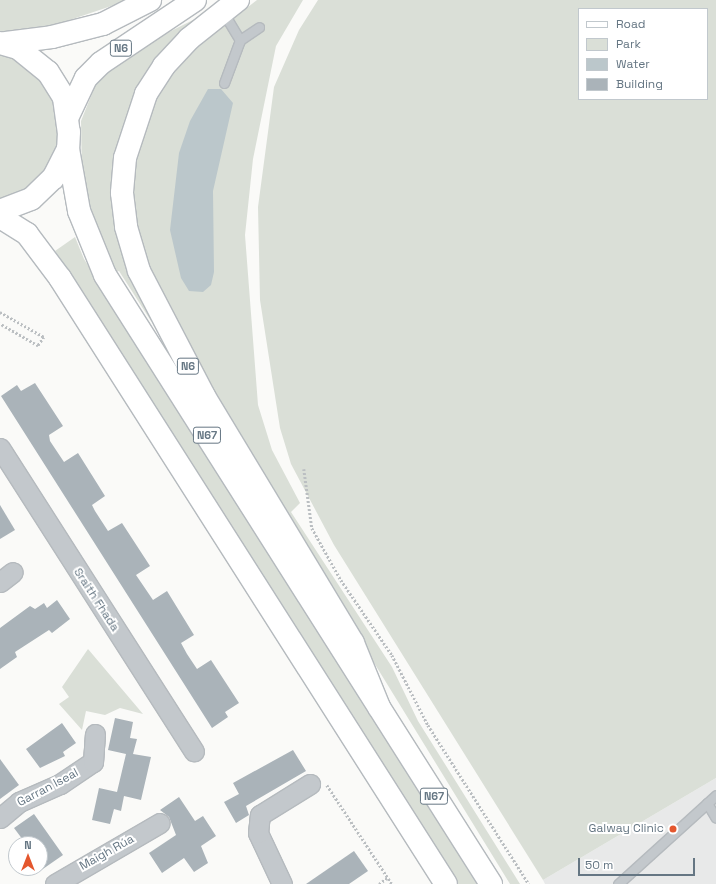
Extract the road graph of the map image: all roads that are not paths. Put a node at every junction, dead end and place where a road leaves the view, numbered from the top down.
1 (150, 0) edge
2 (195, 0) edge
3 (231, 5) edge
4 (259, 27) dead end
5 (240, 40) junction
6 (3, 43) edge
7 (224, 83) dead end
8 (68, 116) junction
9 (68, 149) junction
10 (0, 211) edge
11 (0, 217) edge
12 (0, 448) edge
13 (379, 707) junction
14 (96, 734) dead end
15 (194, 752) dead end
16 (310, 784) road end
17 (716, 795) edge
18 (707, 803) junction
19 (0, 818) edge
20 (716, 818) edge
21 (160, 823) dead end
22 (55, 884) edge
23 (282, 884) edge
24 (446, 884) edge
25 (491, 884) edge
26 (618, 884) edge

1 - 6 main road, N6
2 - 8 main road, N6
3 - 5 lane
3 - 13 main road, N6
4 - 5 lane
5 - 7 lane
6 - 8 main road, N6
8 - 9 main road, N6
9 - 10 main road, N6
9 - 13 main road, N67
11 - 24 main road
12 - 15 street, Sraith Fhada
13 - 25 main road, N67
14 - 19 street, Garran Iseal
16 - 23 street
17 - 18 lane
18 - 20 lane
18 - 26 lane
21 - 22 street, Maigh Rúa

